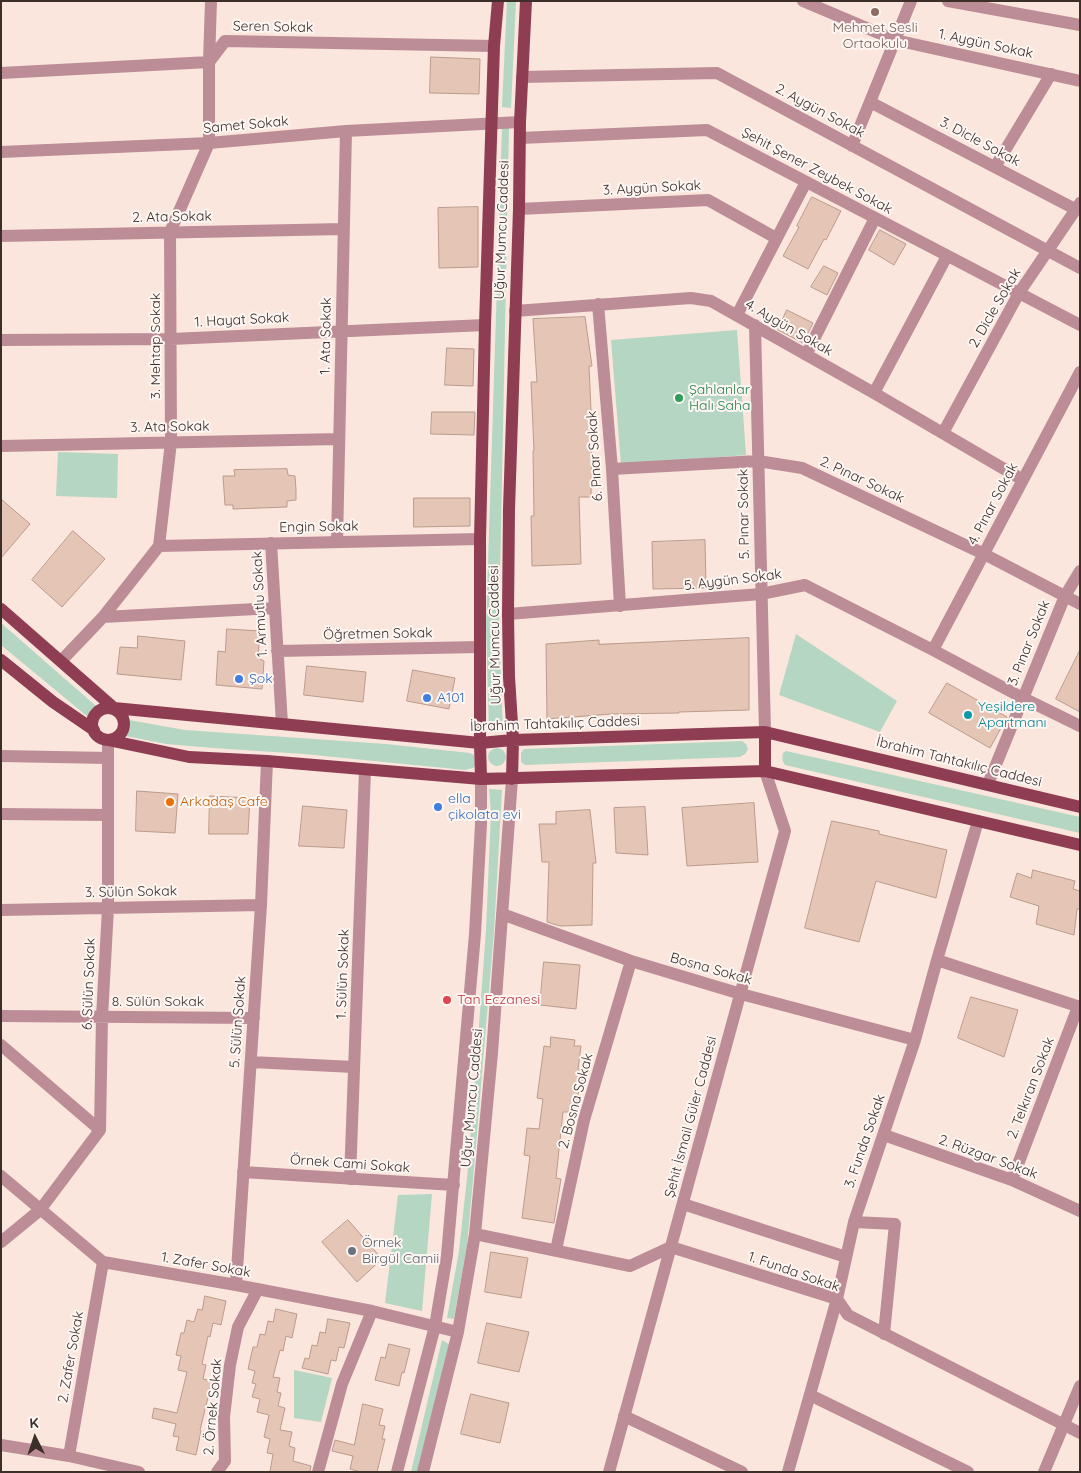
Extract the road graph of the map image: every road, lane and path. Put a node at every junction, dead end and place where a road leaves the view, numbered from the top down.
1 (211, 1) edge
2 (498, 1) edge
3 (526, 1) edge
4 (803, 1) edge
5 (911, 1) edge
6 (948, 1) edge
7 (1080, 25) edge
8 (896, 40) junction
9 (494, 46) junction
10 (209, 62) junction
11 (1, 73) edge
12 (1051, 74) junction
13 (522, 76) junction
14 (1080, 81) edge
15 (870, 102) junction
16 (520, 122) junction
17 (493, 124) junction
18 (346, 131) junction
19 (520, 138) junction
20 (209, 143) junction
21 (852, 146) junction
22 (1, 152) edge
23 (995, 167) junction
24 (806, 182) junction
25 (1077, 206) edge
26 (519, 209) junction
27 (875, 218) junction
28 (343, 229) junction
29 (170, 232) junction
30 (1, 236) edge
31 (776, 238) junction
32 (1048, 251) junction
33 (947, 256) junction
34 (1080, 268) edge
35 (1019, 293) junction
36 (598, 304) junction
37 (515, 311) junction
38 (737, 315) junction
39 (485, 325) junction
40 (754, 325) junction
41 (1080, 325) edge
42 (342, 331) junction
43 (171, 339) junction
44 (1, 340) edge
45 (806, 355) junction
46 (1080, 372) edge
47 (874, 392) junction
48 (943, 433) junction
49 (339, 439) junction
50 (171, 442) junction
51 (1, 446) edge
52 (758, 461) junction
53 (612, 469) junction
54 (1022, 480) junction
55 (480, 539) junction
56 (337, 542) junction
57 (271, 543) junction
58 (159, 546) junction
59 (984, 554) junction
60 (1080, 571) edge
61 (761, 594) junction
62 (1065, 596) junction
63 (1080, 604) edge
64 (620, 606) junction
65 (275, 608) junction
66 (1, 609) edge
67 (508, 614) junction
68 (103, 617) junction
69 (480, 647) junction
70 (933, 650) junction
71 (278, 651) junction
72 (1, 660) edge
73 (60, 661) junction
74 (1023, 698) junction
75 (114, 708) junction
76 (282, 724) junction
77 (1080, 726) edge
78 (94, 730) junction
79 (765, 732) junction
80 (108, 740) junction
81 (513, 740) junction
82 (480, 743) junction
83 (1, 756) edge
84 (108, 758) junction
85 (267, 762) junction
86 (365, 770) junction
87 (765, 771) junction
88 (481, 779) junction
89 (512, 779) junction
90 (988, 784) junction
91 (1080, 807) edge
92 (1, 814) edge
93 (108, 815) junction
94 (978, 821) junction
95 (1080, 845) edge
96 (261, 904) junction
97 (108, 908) junction
98 (1, 910) edge
99 (502, 914) junction
100 (936, 960) junction
101 (631, 961) junction
102 (741, 994) junction
103 (1079, 1007) edge
104 (1, 1016) edge
105 (102, 1017) junction
106 (254, 1018) junction
107 (915, 1040) junction
108 (1, 1045) edge
109 (251, 1062) junction
110 (354, 1068) junction
111 (100, 1130) junction
112 (884, 1135) junction
113 (243, 1172) junction
114 (1, 1176) edge
115 (350, 1179) junction
116 (1012, 1180) junction
117 (454, 1186) junction
118 (682, 1204) junction
119 (40, 1210) junction
120 (1080, 1211) edge
121 (854, 1222) junction
122 (475, 1234) junction
123 (1, 1242) edge
124 (671, 1247) junction
125 (556, 1250) junction
126 (846, 1256) junction
127 (103, 1262) junction
128 (236, 1285) junction
129 (258, 1289) junction
130 (837, 1300) junction
131 (372, 1311) junction
132 (435, 1326) junction
133 (458, 1332) junction
134 (884, 1334) junction
135 (1080, 1386) edge
136 (810, 1395) junction
137 (624, 1416) junction
138 (1064, 1425) junction
139 (1080, 1433) edge
140 (1, 1445) edge
141 (69, 1456) junction
142 (139, 1472) edge
143 (217, 1472) edge
144 (318, 1472) edge
145 (398, 1472) edge
146 (423, 1472) edge
147 (609, 1472) edge
148 (742, 1472) edge
149 (788, 1472) edge
150 (968, 1472) edge
151 (1044, 1472) edge

1 - 10 street, 3. Mehtap Sokak
2 - 9 main road, Uğur Mumcu Caddesi
3 - 13 main road, Uğur Mumcu Caddesi
4 - 8 street, 1. Aygün Sokak
5 - 8 street
6 - 7 street
8 - 12 street, 1. Aygün Sokak
8 - 15 street
9 - 10 street, Seren Sokak
9 - 17 main road, Uğur Mumcu Caddesi
10 - 11 street
10 - 20 street, 3. Mehtap Sokak
12 - 14 street, 1. Aygün Sokak
12 - 23 street
13 - 16 main road, Uğur Mumcu Caddesi
13 - 21 street, 2. Aygün Sokak
15 - 21 street
15 - 23 street, 3. Dicle Sokak
16 - 17 street, Samet Sokak
16 - 19 main road, Uğur Mumcu Caddesi
17 - 18 street, Samet Sokak
17 - 39 main road, Uğur Mumcu Caddesi
18 - 20 street, Samet Sokak
18 - 28 street, 1. Ata Sokak
19 - 24 street, Şehit Şener Zeybek Sokak
19 - 26 main road, Uğur Mumcu Caddesi
20 - 22 street, Samet Sokak
20 - 29 street, 3. Mehtap Sokak
21 - 32 street, 2. Aygün Sokak
23 - 25 street, 3. Dicle Sokak
24 - 27 street, Şehit Şener Zeybek Sokak
24 - 31 street
25 - 32 street, 2. Dicle Sokak
26 - 31 street, 3. Aygün Sokak
26 - 37 main road, Uğur Mumcu Caddesi
27 - 33 street, Şehit Şener Zeybek Sokak
27 - 45 street
28 - 29 street, 2. Ata Sokak
28 - 42 street, 1. Ata Sokak
29 - 30 street, 2. Ata Sokak
29 - 43 street, 3. Mehtap Sokak
31 - 38 street
32 - 34 street, 2. Aygün Sokak
32 - 35 street, 2. Dicle Sokak
33 - 35 street, Şehit Şener Zeybek Sokak
33 - 47 street
35 - 41 street, Şehit Şener Zeybek Sokak
35 - 48 street, 2. Dicle Sokak
36 - 37 street, 4. Aygün Sokak
36 - 38 street, 4. Aygün Sokak
36 - 53 street, 6. Pınar Sokak
37 - 67 main road, Uğur Mumcu Caddesi
38 - 40 street, 4. Aygün Sokak
39 - 42 street, 1. Hayat Sokak
39 - 55 main road, Uğur Mumcu Caddesi
40 - 45 street, 4. Aygün Sokak
40 - 52 street, 5. Pınar Sokak
42 - 43 street, 1. Hayat Sokak
42 - 49 street, 1. Ata Sokak
43 - 44 street, 1. Hayat Sokak
43 - 50 street, 3. Mehtap Sokak
45 - 47 street, 4. Aygün Sokak
46 - 54 street, 4. Pınar Sokak
47 - 48 street, 4. Aygün Sokak
48 - 54 street, 4. Aygün Sokak
49 - 50 street, 3. Ata Sokak
49 - 56 street, 1. Ata Sokak
50 - 51 street, 3. Ata Sokak
50 - 58 street, 3. Mehtap Sokak
52 - 53 street, 2. Pınar Sokak
52 - 59 street, 2. Pınar Sokak
52 - 61 street, 5. Pınar Sokak
53 - 64 street, 6. Pınar Sokak
54 - 59 street, 4. Pınar Sokak
55 - 56 street, Engin Sokak
55 - 69 main road, Uğur Mumcu Caddesi
56 - 57 street, Engin Sokak
57 - 58 street, Engin Sokak
57 - 65 street, 1. Armutlu Sokak
58 - 68 street
59 - 62 street, 2. Pınar Sokak
59 - 70 street, 4. Pınar Sokak
60 - 62 street, 3. Pınar Sokak
61 - 64 street, 5. Aygün Sokak
61 - 70 street, 5. Aygün Sokak
61 - 79 street, 5. Pınar Sokak
62 - 63 street, 2. Pınar Sokak
62 - 74 street, 3. Pınar Sokak
64 - 67 street, 5. Aygün Sokak
65 - 68 street
65 - 71 street, 1. Armutlu Sokak
66 - 73 main road
67 - 81 main road, Uğur Mumcu Caddesi
68 - 73 street
69 - 71 street, Öğretmen Sokak
69 - 82 main road, Uğur Mumcu Caddesi
70 - 74 street, 5. Aygün Sokak
71 - 76 street, 1. Armutlu Sokak
72 - 78 main road
73 - 75 main road
74 - 77 street, 5. Aygün Sokak
74 - 90 street, 3. Pınar Sokak
75 - 76 main road, İbrahim Tahtakılıç Caddesi
75 - 78 main road
75 - 80 main road
76 - 82 main road, İbrahim Tahtakılıç Caddesi
78 - 80 main road
79 - 81 main road, İbrahim Tahtakılıç Caddesi
79 - 87 main road
79 - 90 main road, İbrahim Tahtakılıç Caddesi
80 - 84 street, 6. Sülün Sokak
80 - 85 main road
81 - 82 main road, İbrahim Tahtakılıç Caddesi
81 - 89 main road, Uğur Mumcu Caddesi
82 - 88 main road, Uğur Mumcu Caddesi
83 - 84 street
84 - 93 street, 6. Sülün Sokak
85 - 86 main road
85 - 96 street, 5. Sülün Sokak
86 - 88 main road
86 - 110 street, 1. Sülün Sokak
87 - 89 main road
87 - 94 main road
87 - 102 street, Şehit İsmail Güler Caddesi
88 - 89 main road
88 - 117 street, Uğur Mumcu Caddesi
89 - 99 street, Uğur Mumcu Caddesi
90 - 91 main road, İbrahim Tahtakılıç Caddesi
92 - 93 street
93 - 97 street, 6. Sülün Sokak
94 - 95 main road
94 - 100 street, 3. Funda Sokak
96 - 97 street, 3. Sülün Sokak
96 - 106 street, 5. Sülün Sokak
97 - 98 street, 3. Sülün Sokak
97 - 105 street, 6. Sülün Sokak
99 - 101 street, Bosna Sokak
99 - 122 street, Uğur Mumcu Caddesi
100 - 103 street
100 - 107 street, 3. Funda Sokak
101 - 102 street, Bosna Sokak
101 - 125 street, 2. Bosna Sokak
102 - 107 street, Bosna Sokak
102 - 118 street, Şehit İsmail Güler Caddesi
103 - 116 street, 2. Telkıran Sokak
104 - 105 street, 8. Sülün Sokak
105 - 106 street, 8. Sülün Sokak
105 - 111 street, 6. Sülün Sokak
106 - 109 street, 5. Sülün Sokak
107 - 112 street, 3. Funda Sokak
108 - 111 street
109 - 110 street
109 - 113 street, 5. Sülün Sokak
110 - 115 street, 1. Sülün Sokak
111 - 119 street
112 - 116 street, 2. Rüzgar Sokak
112 - 121 street, 3. Funda Sokak
113 - 115 street, Örnek Cami Sokak
113 - 128 street, 5. Sülün Sokak
114 - 119 street, 1. Zafer Sokak
115 - 117 street, Örnek Cami Sokak
116 - 120 street, 2. Rüzgar Sokak
117 - 132 street, Uğur Mumcu Caddesi
118 - 124 street, Şehit İsmail Güler Caddesi
118 - 126 street
119 - 123 street
119 - 127 street, 1. Zafer Sokak
121 - 126 street, 3. Funda Sokak
121 - 134 street
122 - 125 street
122 - 133 street, Uğur Mumcu Caddesi
124 - 125 street
124 - 130 street, 1. Funda Sokak
124 - 137 street, Şehit İsmail Güler Caddesi
126 - 130 street, 3. Funda Sokak
127 - 128 street, 1. Zafer Sokak
127 - 141 street, 2. Zafer Sokak
128 - 129 street, 1. Zafer Sokak
129 - 131 street, 1. Zafer Sokak
129 - 143 street, 2. Örnek Sokak
130 - 134 street, 1. Funda Sokak
130 - 136 street, 3. Funda Sokak
131 - 132 street, 1. Zafer Sokak
131 - 144 street
132 - 133 street, 1. Zafer Sokak
132 - 145 street, Uğur Mumcu Caddesi
133 - 146 street, Uğur Mumcu Caddesi
134 - 138 street, 1. Funda Sokak
135 - 138 street
136 - 149 street, 3. Funda Sokak
136 - 150 street
137 - 147 street, Şehit İsmail Güler Caddesi
137 - 148 street
138 - 139 street, 1. Funda Sokak
138 - 151 street
140 - 141 street
141 - 142 street

